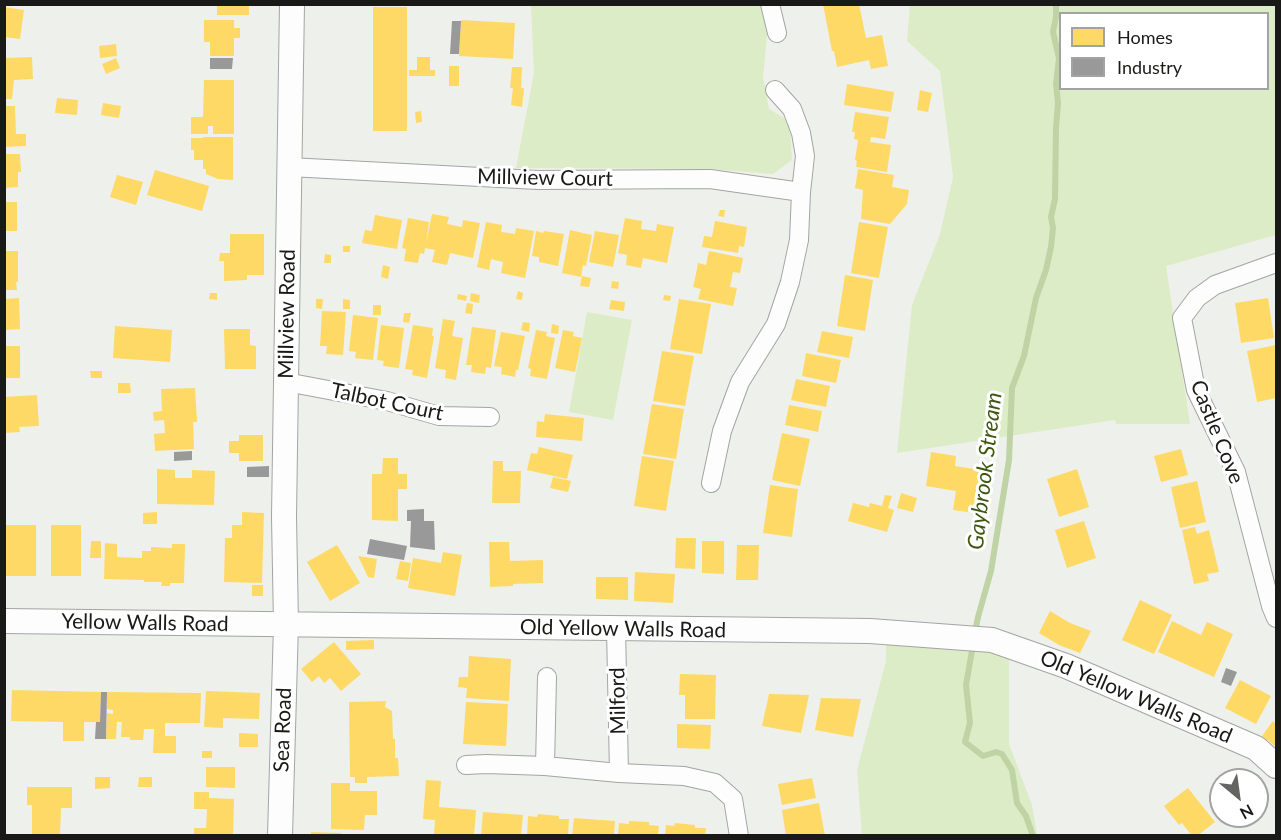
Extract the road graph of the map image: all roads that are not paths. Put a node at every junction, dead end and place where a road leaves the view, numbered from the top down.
1 (292, 4) edge
2 (770, 4) edge
3 (777, 33) dead end
4 (776, 90) dead end
5 (289, 166) junction
6 (801, 192) junction
7 (1276, 262) edge
8 (286, 382) junction
9 (489, 417) dead end
10 (711, 483) dead end
11 (1276, 618) edge
12 (4, 621) edge
13 (286, 624) junction
14 (616, 629) junction
15 (548, 677) dead end
16 (466, 765) dead end
17 (545, 766) junction
18 (1276, 766) edge
19 (619, 773) junction
20 (280, 836) edge
21 (739, 836) edge

1 - 5 street, Millview Road
2 - 3 street
4 - 6 street
5 - 6 street, Millview Court
5 - 8 street, Millview Road
6 - 10 street
7 - 11 street, Castle Cove
8 - 9 street, Talbot Court
8 - 13 street, Millview Road
12 - 13 street, Yellow Walls Road
13 - 14 street, Old Yellow Walls Road
13 - 20 street, Sea Road
14 - 18 street, Old Yellow Walls Road
14 - 19 street, Milford
15 - 17 street
16 - 17 street
17 - 19 street
19 - 21 street

